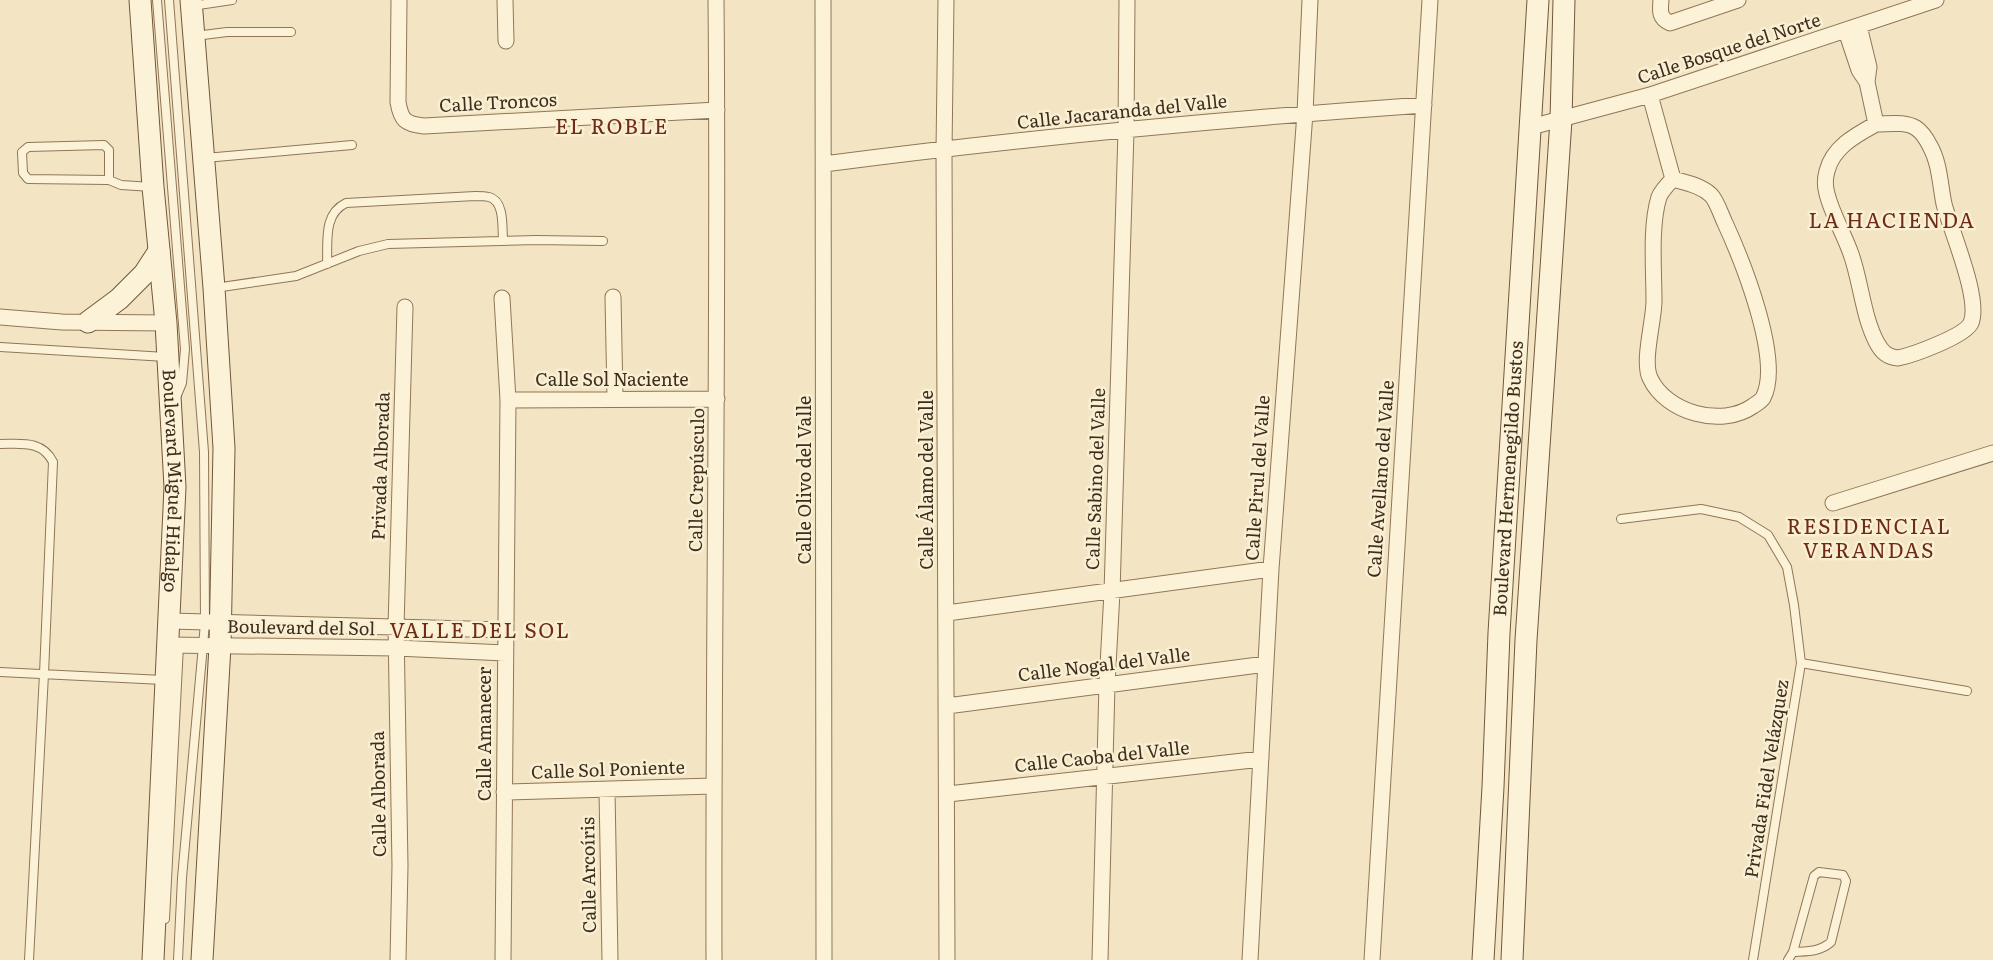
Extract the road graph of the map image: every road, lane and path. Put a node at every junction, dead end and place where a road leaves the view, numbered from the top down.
1 (140, 0) edge
2 (157, 0) edge
3 (169, 0) edge
4 (232, 0) edge
5 (399, 0) edge
6 (505, 0) edge
7 (716, 0) edge
8 (824, 0) edge
9 (946, 0) edge
10 (1126, 0) edge
11 (1310, 0) edge
12 (1430, 0) edge
13 (1538, 0) edge
14 (1564, 0) edge
15 (1661, 0) edge
16 (1738, 0) edge
17 (1936, 0) edge
18 (191, 3) edge
19 (1852, 29) junction
20 (291, 32) dead end
21 (194, 36) junction
22 (506, 41) dead end
23 (1650, 95) junction
24 (1424, 105) junction
25 (717, 110) junction
26 (1305, 113) junction
27 (1561, 120) junction
28 (1876, 124) junction
29 (1531, 127) junction
30 (1126, 131) junction
31 (352, 145) dead end
32 (944, 150) junction
33 (203, 158) junction
34 (825, 164) junction
35 (1673, 179) junction
36 (109, 180) junction
37 (153, 187) junction
38 (503, 241) junction
39 (603, 241) dead end
40 (159, 250) junction
41 (327, 264) junction
42 (214, 288) junction
43 (613, 297) dead end
44 (502, 298) dead end
45 (405, 306) dead end
46 (0, 317) edge
47 (88, 322) junction
48 (166, 322) junction
49 (0, 347) edge
50 (167, 357) junction
51 (615, 398) junction
52 (717, 399) junction
53 (508, 400) junction
54 (170, 416) junction
55 (0, 444) edge
56 (1993, 453) edge
57 (1833, 503) dead end
58 (1622, 519) dead end
59 (1271, 569) junction
60 (1112, 591) junction
61 (947, 613) junction
62 (169, 621) junction
63 (213, 623) junction
64 (396, 627) junction
65 (505, 630) junction
66 (174, 645) junction
67 (212, 646) junction
68 (396, 648) junction
69 (505, 653) junction
70 (1801, 663) junction
71 (1266, 664) junction
72 (0, 672) edge
73 (44, 674) junction
74 (167, 681) junction
75 (1107, 684) junction
76 (1967, 692) dead end
77 (947, 706) junction
78 (1261, 759) junction
79 (1105, 776) junction
80 (713, 786) junction
81 (607, 790) junction
82 (504, 792) junction
83 (948, 794) junction
84 (165, 924) dead end
85 (1793, 952) junction
86 (29, 960) edge
87 (153, 960) edge
88 (178, 960) edge
89 (202, 960) edge
90 (398, 960) edge
91 (503, 960) edge
92 (610, 960) edge
93 (714, 960) edge
94 (824, 960) edge
95 (947, 960) edge
96 (1100, 960) edge
97 (1250, 960) edge
98 (1372, 960) edge
99 (1483, 960) edge
100 (1512, 960) edge
101 (1753, 960) edge
102 (1788, 960) edge

1 - 37 main road, Boulevard Miguel Hidalgo
2 - 54 lane
3 - 63 lane
4 - 18 lane
5 - 25 street, Calle Troncos
6 - 22 street
7 - 25 street, Calle Crepúsculo
8 - 34 street, Calle Olivo del Valle
9 - 32 street, Calle Álamo del Valle
10 - 30 street, Calle Sabino del Valle
11 - 26 street, Calle Pirul del Valle
12 - 24 street, Calle Avellano del Valle
13 - 29 main road, Boulevard Hermenegildo Bustos
14 - 27 main road, Boulevard Hermenegildo Bustos
15 - 16 street
17 - 19 street, Calle Bosque del Norte
18 - 21 main road
19 - 23 street, Calle Bosque del Norte
19 - 28 street
20 - 21 lane
21 - 33 main road
23 - 27 street, Calle Bosque del Norte
23 - 35 street
24 - 26 street, Calle Jacaranda del Valle
24 - 98 street, Calle Avellano del Valle
25 - 52 street, Calle Crepúsculo
26 - 30 street, Calle Jacaranda del Valle
26 - 59 street, Calle Pirul del Valle
27 - 29 street, Calle Bosque del Norte
27 - 100 main road, Boulevard Hermenegildo Bustos
28 - 28 street
29 - 99 main road, Boulevard Hermenegildo Bustos
30 - 32 street, Calle Jacaranda del Valle
30 - 60 street, Calle Sabino del Valle
31 - 33 lane
32 - 34 street, Calle Jacaranda del Valle
32 - 61 street, Calle Álamo del Valle
33 - 42 main road
34 - 94 street, Calle Olivo del Valle
35 - 35 street
36 - 36 lane
36 - 37 lane
37 - 40 main road, Boulevard Miguel Hidalgo
38 - 39 lane
38 - 41 lane
38 - 41 lane
40 - 47 main road
40 - 48 main road, Boulevard Miguel Hidalgo
41 - 42 lane
42 - 63 main road
43 - 51 street
44 - 53 street, Calle Amanecer
45 - 64 street, Privada Alborada
46 - 47 street
47 - 48 street
48 - 50 main road, Boulevard Miguel Hidalgo
49 - 50 lane
50 - 54 main road, Boulevard Miguel Hidalgo
51 - 52 street, Calle Sol Naciente
51 - 53 street, Calle Sol Naciente
52 - 80 street, Calle Crepúsculo
53 - 65 street, Calle Amanecer
54 - 62 main road, Boulevard Miguel Hidalgo
55 - 73 lane
56 - 57 street
58 - 70 lane
59 - 60 street
59 - 71 street, Calle Pirul del Valle
60 - 61 street
60 - 75 street, Calle Sabino del Valle
61 - 77 street, Calle Álamo del Valle
62 - 63 street, Boulevard del Sol
62 - 66 main road, Boulevard Miguel Hidalgo
63 - 64 street, Boulevard del Sol
63 - 67 main road
64 - 65 street, Boulevard del Sol
64 - 68 street, Calle Alborada
65 - 69 street, Calle Amanecer
66 - 67 street, Boulevard del Sol
66 - 74 main road, Boulevard Miguel Hidalgo
66 - 84 lane
67 - 68 street, Boulevard del Sol
67 - 88 lane
67 - 89 main road
68 - 69 street, Boulevard del Sol
68 - 90 street, Calle Alborada
69 - 82 street, Calle Amanecer
70 - 76 lane, Privada Fidel Velázquez
70 - 101 lane, Privada Fidel Velázquez
71 - 75 street, Calle Nogal del Valle
71 - 78 street, Calle Pirul del Valle
72 - 73 lane
73 - 74 lane
73 - 86 lane
74 - 87 main road, Boulevard Miguel Hidalgo
75 - 77 street, Calle Nogal del Valle
75 - 79 street, Calle Sabino del Valle
77 - 83 street, Calle Álamo del Valle
78 - 79 street, Calle Caoba del Valle
78 - 97 street, Calle Pirul del Valle
79 - 83 street, Calle Caoba del Valle
79 - 96 street, Calle Sabino del Valle
80 - 81 street, Calle Sol Poniente
80 - 93 street, Calle Crepúsculo
81 - 82 street, Calle Sol Poniente
81 - 92 street, Calle Arcoíris
82 - 91 street, Calle Amanecer
83 - 95 street, Calle Álamo del Valle
85 - 85 lane
85 - 102 lane

